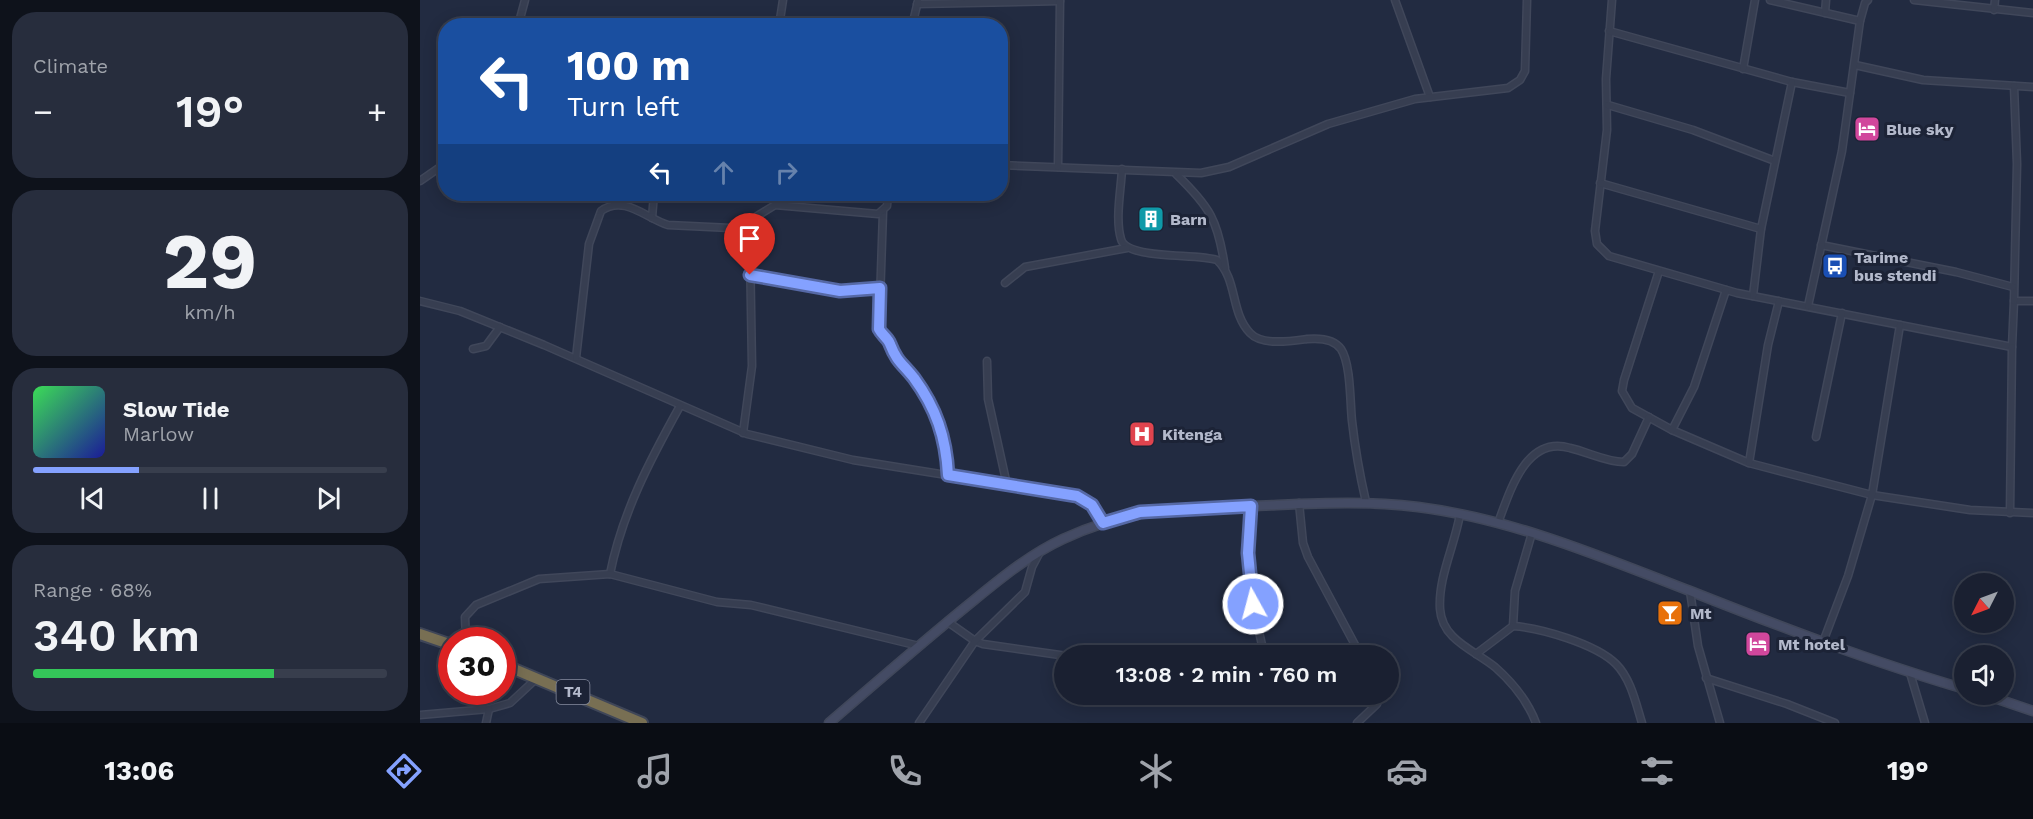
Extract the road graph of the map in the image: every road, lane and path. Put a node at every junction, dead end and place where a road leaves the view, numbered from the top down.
1 (525, 0) edge
2 (783, 0) edge
3 (1395, 0) edge
4 (1527, 0) edge
5 (1612, 0) edge
6 (1755, 0) edge
7 (1770, 0) edge
8 (1826, 0) edge
9 (1868, 0) edge
10 (1914, 0) edge
11 (1995, 0) edge
12 (1060, 1) edge
13 (918, 2) edge
14 (1994, 10) junction
15 (1825, 13) junction
16 (2033, 13) edge
17 (520, 18) edge
18 (780, 18) edge
19 (914, 18) edge
20 (1860, 21) junction
21 (1609, 31) junction
22 (1855, 65) junction
23 (1743, 69) junction
24 (1792, 82) junction
25 (2014, 86) junction
26 (2033, 87) edge
27 (1850, 93) junction
28 (1430, 98) junction
29 (1608, 105) junction
30 (1775, 161) junction
31 (1008, 165) edge
32 (1058, 167) junction
33 (438, 169) edge
34 (1122, 169) junction
35 (1176, 173) junction
36 (420, 181) edge
37 (1600, 183) junction
38 (653, 201) edge
39 (887, 201) edge
40 (883, 212) junction
41 (652, 218) junction
42 (752, 229) junction
43 (1761, 229) junction
44 (1821, 245) junction
45 (1127, 248) junction
46 (1226, 271) junction
47 (1659, 271) junction
48 (750, 275) junction
49 (1005, 283) dead end
50 (2013, 287) junction
51 (880, 288) junction
52 (1726, 290) junction
53 (1753, 296) junction
54 (420, 301) edge
55 (1779, 301) junction
56 (2014, 301) junction
57 (2033, 301) edge
58 (1808, 306) junction
59 (1842, 313) junction
60 (1900, 325) junction
61 (500, 327) junction
62 (2012, 347) junction
63 (473, 349) dead end
64 (576, 358) junction
65 (987, 361) dead end
66 (680, 406) junction
67 (1649, 417) junction
68 (1672, 430) junction
69 (743, 433) junction
70 (1816, 437) dead end
71 (1749, 463) junction
72 (948, 475) junction
73 (1007, 485) junction
74 (1872, 495) junction
75 (1366, 502) junction
76 (1299, 503) junction
77 (1251, 506) junction
78 (2010, 513) junction
79 (2033, 513) edge
80 (1460, 514) junction
81 (1103, 523) junction
82 (1498, 523) junction
83 (1532, 533) junction
84 (1040, 552) junction
85 (610, 574) junction
86 (1690, 591) junction
87 (948, 622) junction
88 (1513, 626) junction
89 (465, 627) edge
90 (420, 634) edge
91 (438, 640) edge
92 (975, 642) junction
93 (1823, 642) junction
94 (1262, 645) edge
95 (1355, 645) edge
96 (919, 646) junction
97 (1054, 654) edge
98 (1476, 654) junction
99 (516, 669) edge
100 (1910, 673) junction
101 (538, 677) junction
102 (1706, 678) junction
103 (1954, 686) edge
104 (1376, 705) edge
105 (2014, 705) edge
106 (489, 709) junction
107 (2033, 711) edge
108 (420, 715) edge
109 (486, 723) edge
110 (642, 723) edge
111 (829, 723) edge
112 (919, 723) edge
113 (1357, 723) edge
114 (1536, 723) edge
115 (1642, 723) edge
116 (1720, 723) edge
117 (1835, 723) edge
118 (1925, 723) edge

1 - 17 street
2 - 18 street
3 - 28 street
4 - 28 street
5 - 21 street
6 - 23 street
7 - 15 street
8 - 15 street
9 - 20 street
10 - 14 street
11 - 14 street
12 - 13 street
12 - 32 street
13 - 19 street
14 - 16 street
15 - 20 street
20 - 22 street
21 - 23 street
21 - 29 street
22 - 25 street
22 - 27 street
23 - 24 street
24 - 27 street
24 - 30 street
25 - 26 street
25 - 50 street
27 - 44 street
28 - 35 street
29 - 30 street
29 - 37 street
30 - 43 street
31 - 32 street
32 - 34 street
33 - 36 street
34 - 35 street
34 - 45 street
35 - 46 street
37 - 43 street
37 - 47 street
38 - 41 street
39 - 40 street
40 - 42 street
40 - 51 street
41 - 42 street
41 - 64 street
42 - 48 street
43 - 53 street
44 - 50 street
44 - 58 street
45 - 46 street
45 - 49 street
46 - 75 street
47 - 52 street
47 - 67 street
48 - 51 street
48 - 69 street
50 - 56 street
51 - 72 street
52 - 53 street
52 - 68 street
53 - 55 street
54 - 61 street
55 - 58 street
55 - 71 street
56 - 57 street
56 - 62 street
58 - 59 street
59 - 60 street
59 - 70 street
60 - 62 street
60 - 74 street
61 - 63 street
61 - 64 street
62 - 78 street
64 - 66 street
65 - 73 street
66 - 69 street
66 - 85 street
67 - 68 street
67 - 82 street
68 - 71 street
69 - 72 street
71 - 74 street
72 - 73 street
73 - 81 street
74 - 78 street
74 - 93 street
75 - 76 main road
75 - 80 main road
76 - 77 main road
76 - 95 street
77 - 81 main road
77 - 94 street
78 - 79 street
80 - 82 main road
80 - 98 street
81 - 84 main road
82 - 83 main road
83 - 86 main road
83 - 88 street
84 - 87 main road
84 - 92 street
85 - 89 street
85 - 96 street
86 - 93 main road
86 - 102 street
87 - 92 street
87 - 96 main road
88 - 98 street
88 - 115 street
90 - 91 highway
92 - 97 street
92 - 112 street
93 - 100 main road
96 - 111 main road
98 - 114 street
99 - 101 highway, T4
100 - 103 main road
100 - 118 street
101 - 106 street
101 - 110 highway, T4
102 - 116 street
102 - 117 street
104 - 113 street
105 - 107 main road
106 - 108 street
106 - 109 street

